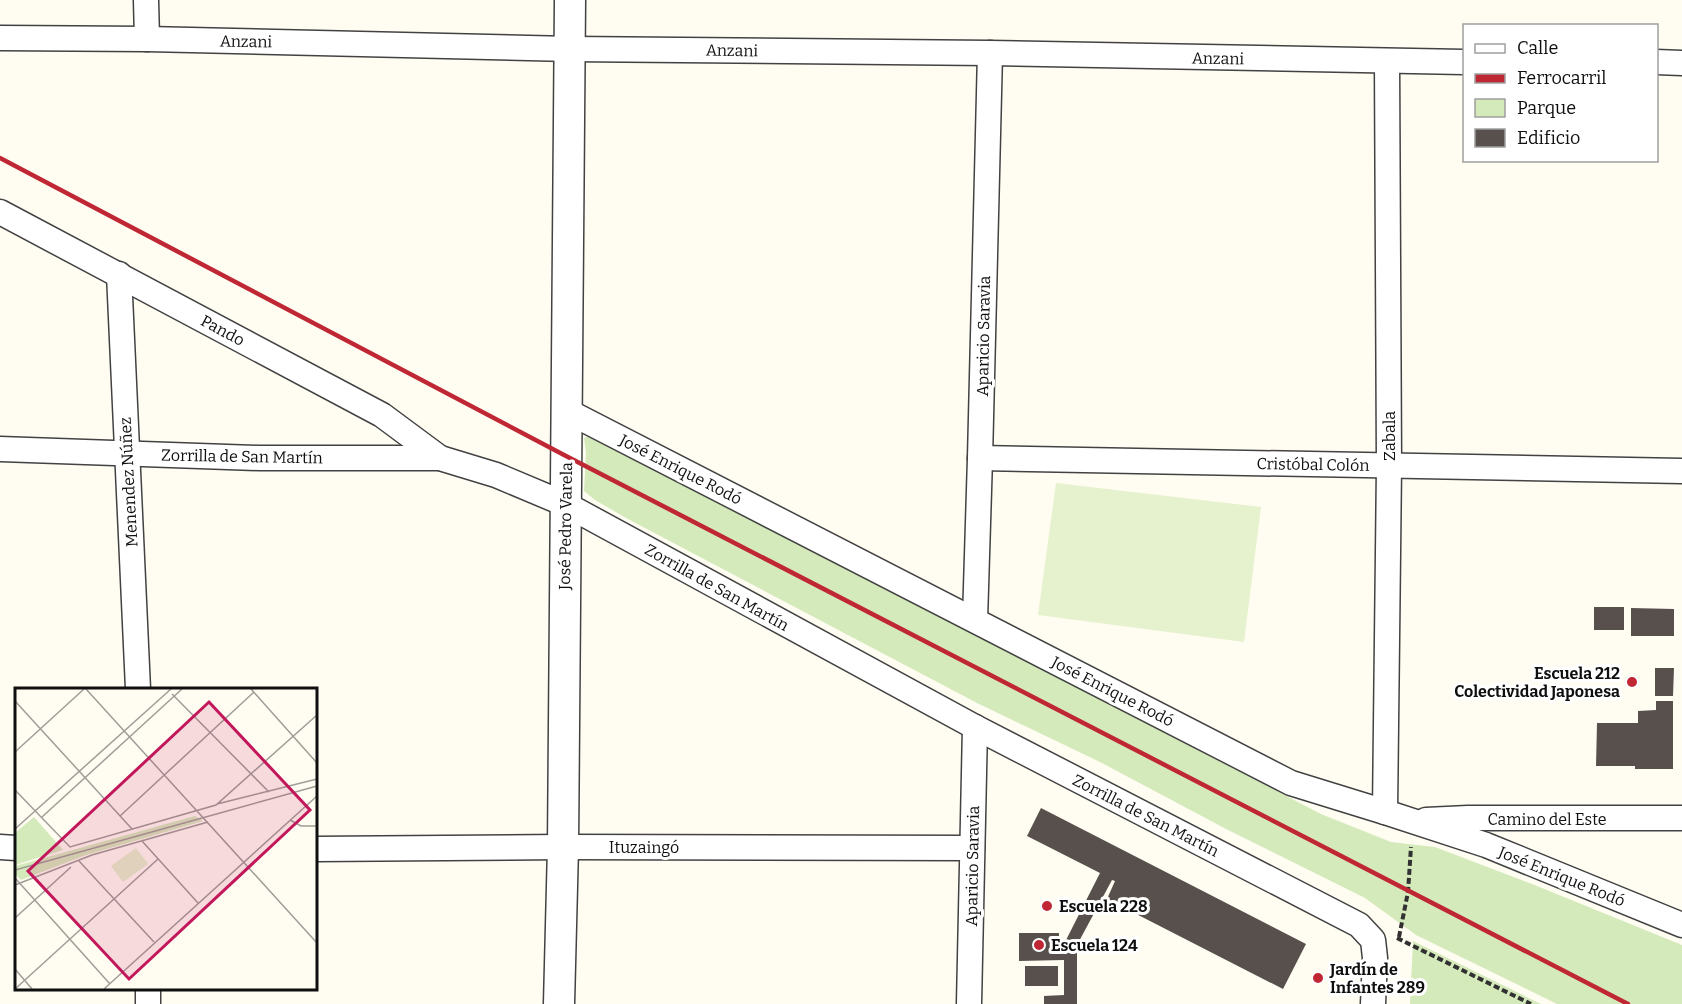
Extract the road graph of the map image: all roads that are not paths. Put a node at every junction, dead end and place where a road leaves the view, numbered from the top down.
1 (146, 0) edge
2 (570, 0) edge
3 (0, 38) edge
4 (147, 39) junction
5 (570, 49) junction
6 (990, 53) junction
7 (1387, 61) junction
8 (1463, 62) edge
9 (1658, 62) edge
10 (1682, 63) edge
11 (0, 212) edge
12 (119, 274) junction
13 (565, 410) junction
14 (0, 449) edge
15 (126, 453) junction
16 (440, 458) junction
17 (980, 458) junction
18 (1389, 466) junction
19 (1682, 471) edge
20 (565, 504) junction
21 (975, 620) junction
22 (138, 688) edge
23 (975, 727) junction
24 (1385, 812) junction
25 (1682, 818) edge
26 (1412, 821) junction
27 (0, 847) edge
28 (563, 847) junction
29 (15, 848) edge
30 (972, 848) junction
31 (316, 849) edge
32 (1682, 925) edge
33 (560, 1004) edge
34 (969, 1004) edge
35 (1373, 1004) edge

1 - 4 street
2 - 5 street, José Pedro Varela
3 - 4 street, Anzani
4 - 5 street, Anzani
5 - 6 street, Anzani
5 - 13 street, José Pedro Varela
6 - 7 street, Anzani
6 - 17 street, Aparicio Saravia
7 - 8 street, Anzani
7 - 18 street, Zabala
9 - 10 street
11 - 12 street, Pando
12 - 15 street, Menendez Núñez
12 - 16 street, Pando
13 - 20 street, José Pedro Varela
13 - 21 street, José Enrique Rodó
14 - 15 street, Zorrilla de San Martín
15 - 16 street, Zorrilla de San Martín
15 - 22 street, Menendez Núñez
16 - 20 street, Zorrilla de San Martín
17 - 18 street, Cristóbal Colón
17 - 21 street, Aparicio Saravia
18 - 19 street, Cristóbal Colón
18 - 24 street, Zabala
20 - 23 street, Zorrilla de San Martín
20 - 28 street, José Pedro Varela
21 - 24 street, José Enrique Rodó
23 - 30 street, Aparicio Saravia
23 - 35 street, Zorrilla de San Martín
24 - 26 street, José Enrique Rodó
25 - 26 street, Camino del Este
26 - 32 street, José Enrique Rodó
27 - 29 street
28 - 30 street, Ituzaingó
28 - 31 street, Ituzaingó
28 - 33 street, José Pedro Varela
30 - 34 street, Aparicio Saravia

